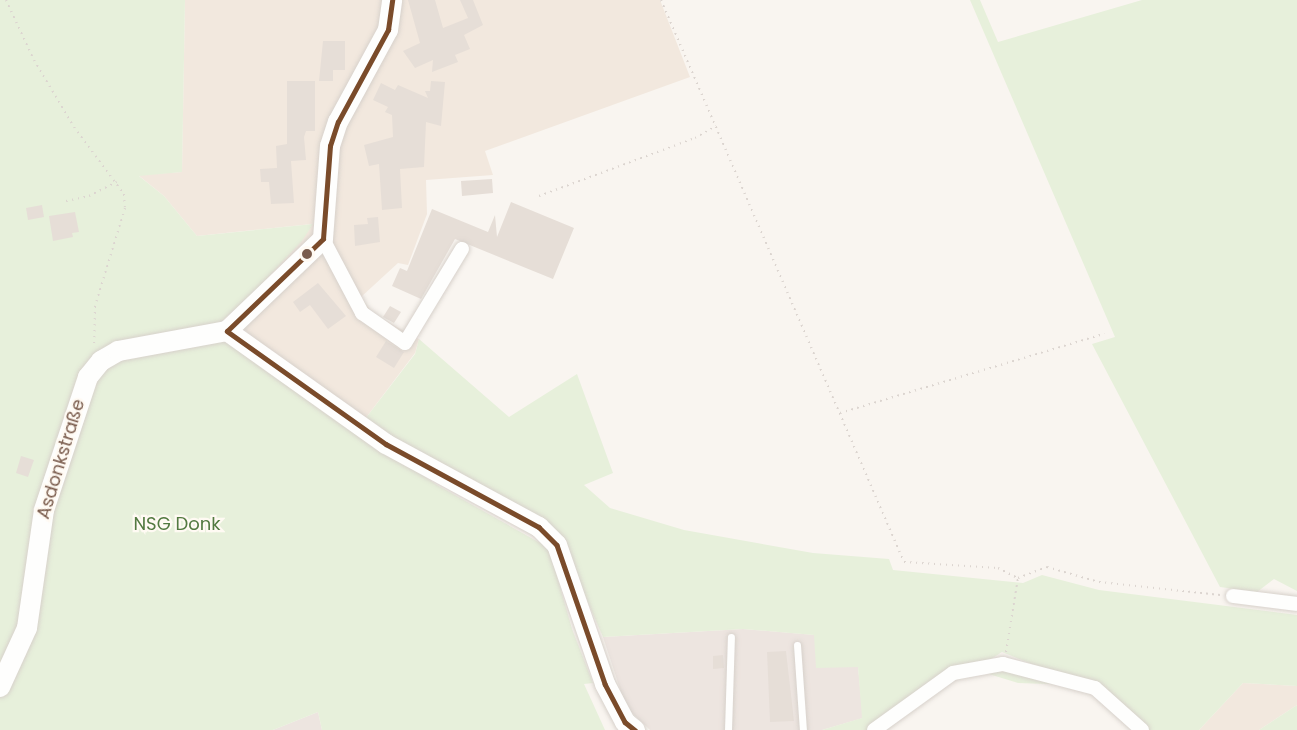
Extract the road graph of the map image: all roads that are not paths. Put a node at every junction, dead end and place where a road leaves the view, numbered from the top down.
1 (392, 0) edge
2 (323, 239) junction
3 (462, 249) dead end
4 (227, 330) junction
5 (1233, 596) road end
6 (1297, 604) edge
7 (731, 637) dead end
8 (796, 645) dead end
9 (0, 687) edge
10 (635, 730) edge
11 (728, 730) edge
12 (803, 730) edge
13 (874, 730) edge
14 (1142, 730) edge

1 - 2 street
2 - 3 street
2 - 4 street
4 - 9 street, Asdonkstraße
4 - 10 street
5 - 6 street
7 - 11 lane
8 - 12 lane
13 - 14 street

